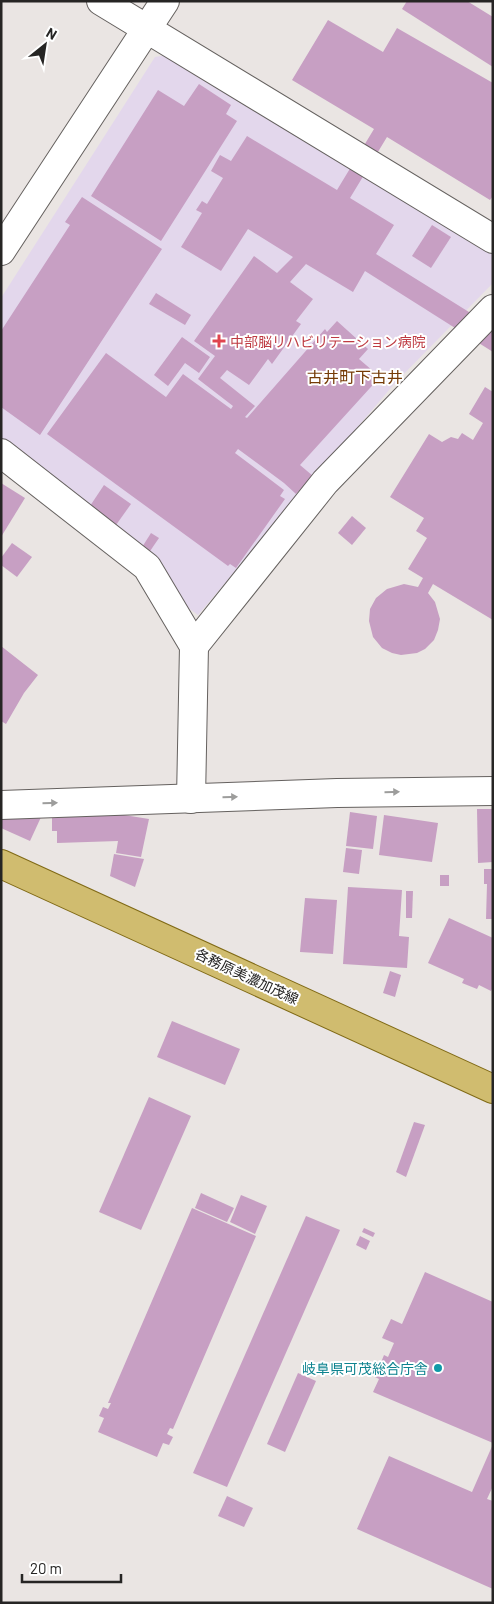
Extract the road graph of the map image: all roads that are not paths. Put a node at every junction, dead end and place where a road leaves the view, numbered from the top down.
1 (101, 1) edge
2 (165, 1) edge
3 (146, 29) junction
4 (493, 238) edge
5 (1, 251) edge
6 (493, 309) edge
7 (1, 453) edge
8 (194, 646) junction
9 (493, 791) edge
10 (191, 799) junction
11 (1, 805) edge
12 (1, 864) edge
13 (493, 1089) edge

1 - 3 street
2 - 3 street
3 - 4 street
3 - 5 street
6 - 8 street
7 - 8 street
8 - 10 street
10 -> 9 street
11 -> 10 street
12 - 13 main road, 各務原美濃加茂線

